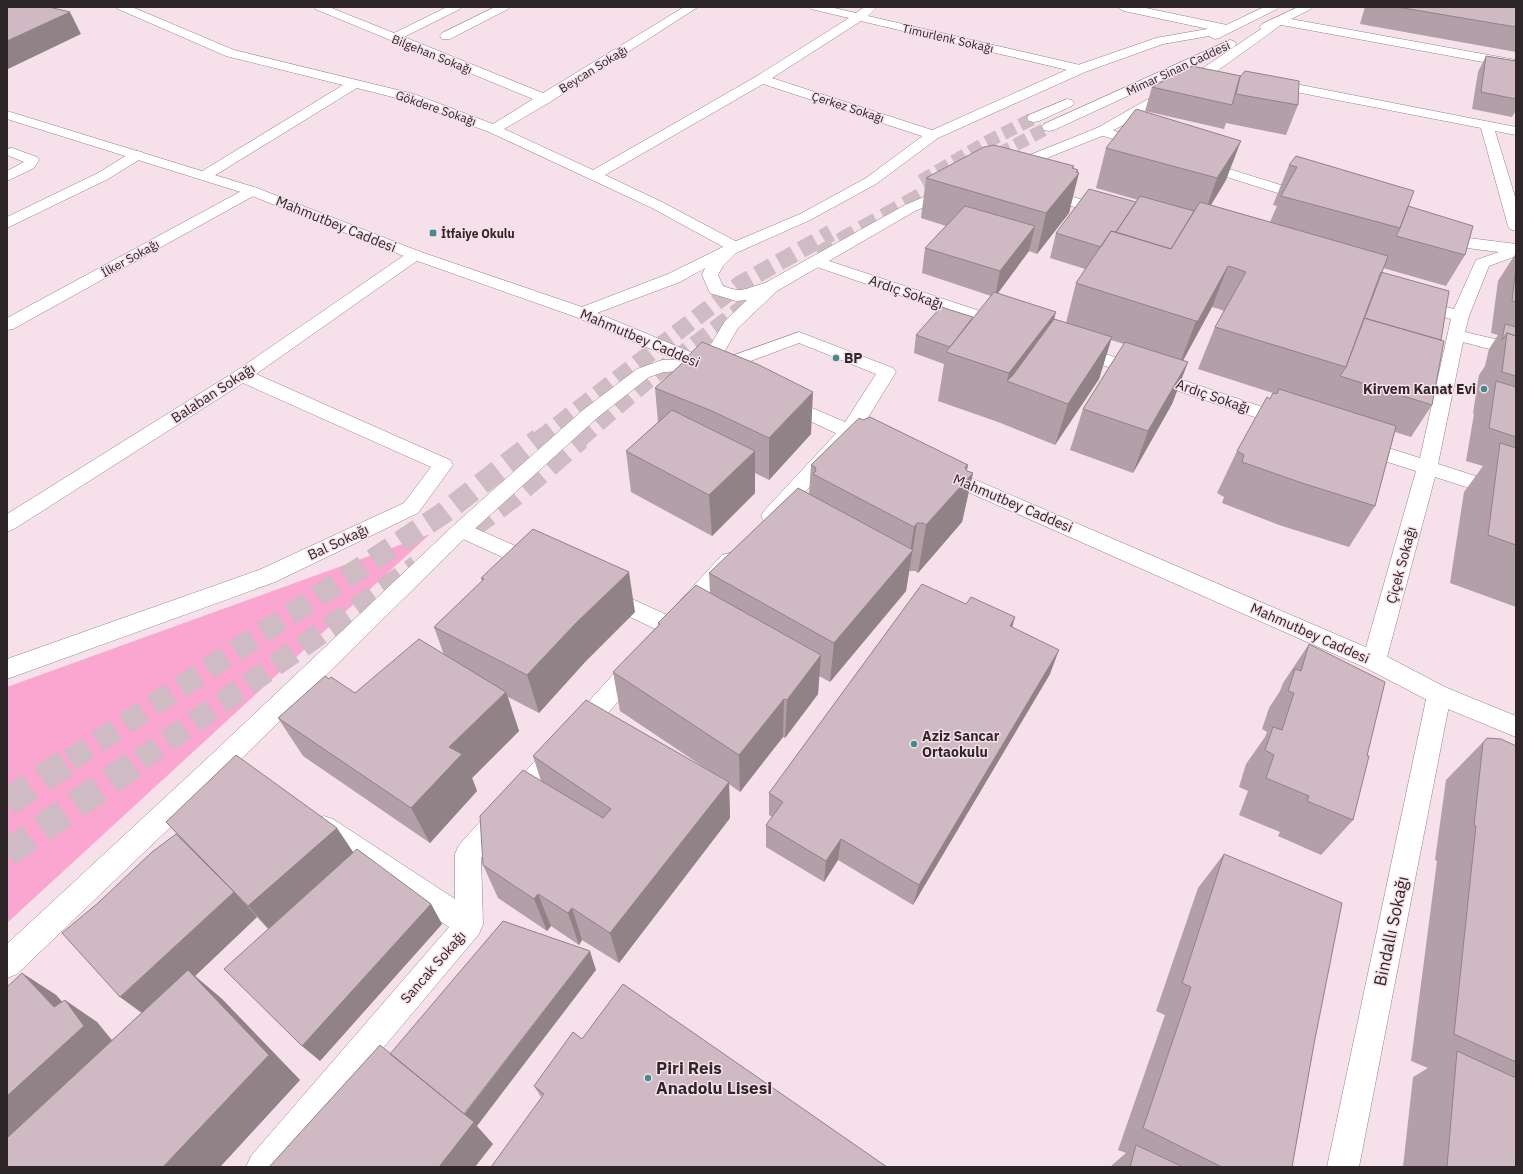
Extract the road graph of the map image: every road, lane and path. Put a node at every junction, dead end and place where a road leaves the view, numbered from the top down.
1 (122, 7) edge
2 (319, 7) edge
3 (456, 7) edge
4 (504, 7) edge
5 (692, 7) edge
6 (815, 7) edge
7 (871, 7) edge
8 (1124, 7) edge
9 (1273, 7) edge
10 (1307, 7) edge
11 (859, 17) junction
12 (1280, 21) junction
13 (1227, 29) junction
14 (446, 36) dead end
15 (393, 38) junction
16 (1184, 49) dead end
17 (1516, 64) edge
18 (1080, 68) junction
19 (1208, 71) junction
20 (1224, 74) edge
21 (762, 79) junction
22 (1255, 80) edge
23 (354, 84) junction
24 (1076, 98) dead end
25 (545, 99) junction
26 (7, 115) edge
27 (1034, 118) tunnel mouth
28 (1487, 126) junction
29 (1049, 127) tunnel mouth
30 (494, 129) junction
31 (1102, 131) junction
32 (1516, 131) edge
33 (933, 135) junction
34 (1161, 151) edge
35 (12, 152) dead end
36 (137, 155) junction
37 (1184, 158) edge
38 (999, 171) edge
39 (594, 175) junction
40 (204, 176) junction
41 (7, 177) edge
42 (964, 184) edge
43 (1030, 189) edge
44 (252, 191) junction
45 (1325, 203) edge
46 (1122, 216) edge
47 (7, 223) edge
48 (1516, 226) edge
49 (1422, 231) edge
50 (735, 248) junction
51 (1516, 250) edge
52 (415, 255) junction
53 (817, 262) junction
54 (772, 287) junction
55 (1406, 300) edge
56 (582, 313) junction
57 (1460, 316) junction
58 (7, 325) edge
59 (1020, 331) edge
60 (1456, 335) junction
61 (1058, 344) edge
62 (1516, 350) edge
63 (714, 369) junction
64 (242, 375) junction
65 (735, 379) edge
66 (764, 392) edge
67 (1306, 428) edge
68 (849, 432) junction
69 (1344, 441) edge
70 (892, 450) edge
71 (928, 466) edge
72 (1427, 469) junction
73 (1516, 496) edge
74 (7, 524) edge
75 (461, 530) junction
76 (555, 573) edge
77 (591, 590) edge
78 (670, 626) junction
79 (1374, 661) junction
80 (7, 669) edge
81 (1439, 695) junction
82 (1516, 727) edge
83 (307, 817) edge
84 (469, 924) junction
85 (7, 964) edge
86 (262, 1167) edge
87 (1343, 1167) edge

1 - 23 street, Gökdere Sokağı
2 - 15 street, Bilgehan Sokağı
3 - 15 street
4 - 14 street
5 - 25 street, Beycan Sokağı
6 - 11 street, Timurlenk Sokağı
7 - 11 street
8 - 13 street
9 - 13 street, Mimar Sinan Caddesi
10 - 12 street, Mimar Sinan Caddesi
11 - 18 street, Timurlenk Sokağı
11 - 21 street
12 - 17 street
12 - 19 street
12 - 29 street, Mimar Sinan Caddesi
13 - 16 street, Mimar Sinan Caddesi
13 - 18 street
15 - 25 street, Bilgehan Sokağı
18 - 33 street
19 - 20 street
19 - 31 street
21 - 33 street, Çerkez Sokağı
21 - 39 street
22 - 28 street
23 - 30 street, Gökdere Sokağı
23 - 40 street
24 - 27 street
25 - 30 street, Beycan Sokağı
26 - 36 street, Mahmutbey Caddesi
28 - 32 street
28 - 48 street
30 - 39 street, Gökdere Sokağı
31 - 34 street
31 - 38 street
33 - 50 street
35 - 41 street
36 - 40 street, Mahmutbey Caddesi
36 - 47 street
37 - 45 street
39 - 50 street, Gökdere Sokağı
40 - 44 street, Mahmutbey Caddesi
42 - 53 street
43 - 46 street
44 - 52 street, Mahmutbey Caddesi
44 - 58 street, İlker Sokağı
49 - 51 street
50 - 54 street
50 - 56 street
51 - 57 street, Çiçek Sokağı
52 - 56 street, Mahmutbey Caddesi
52 - 64 street, Balaban Sokağı
53 - 54 street
53 - 59 street, Ardıç Sokağı
54 - 63 street
55 - 57 street
56 - 63 street, Mahmutbey Caddesi
57 - 60 street, Çiçek Sokağı
60 - 62 street
60 - 72 street, Çiçek Sokağı
61 - 67 street, Ardıç Sokağı
63 - 65 street, Mahmutbey Caddesi
63 - 68 street, Sancak Sokağı
63 - 75 street
64 - 74 street, Balaban Sokağı
64 - 80 street, Bal Sokağı
66 - 68 street
68 - 70 street
68 - 78 street, Sancak Sokağı
69 - 72 street
71 - 79 street, Mahmutbey Caddesi
72 - 73 street
72 - 79 street, Çiçek Sokağı
75 - 76 street
75 - 85 street
77 - 78 street
78 - 84 street, Sancak Sokağı
79 - 81 street, Mahmutbey Caddesi
81 - 82 street, Mahmutbey Caddesi
81 - 87 street, Bindallı Sokağı
83 - 84 street
84 - 86 street, Sancak Sokağı

